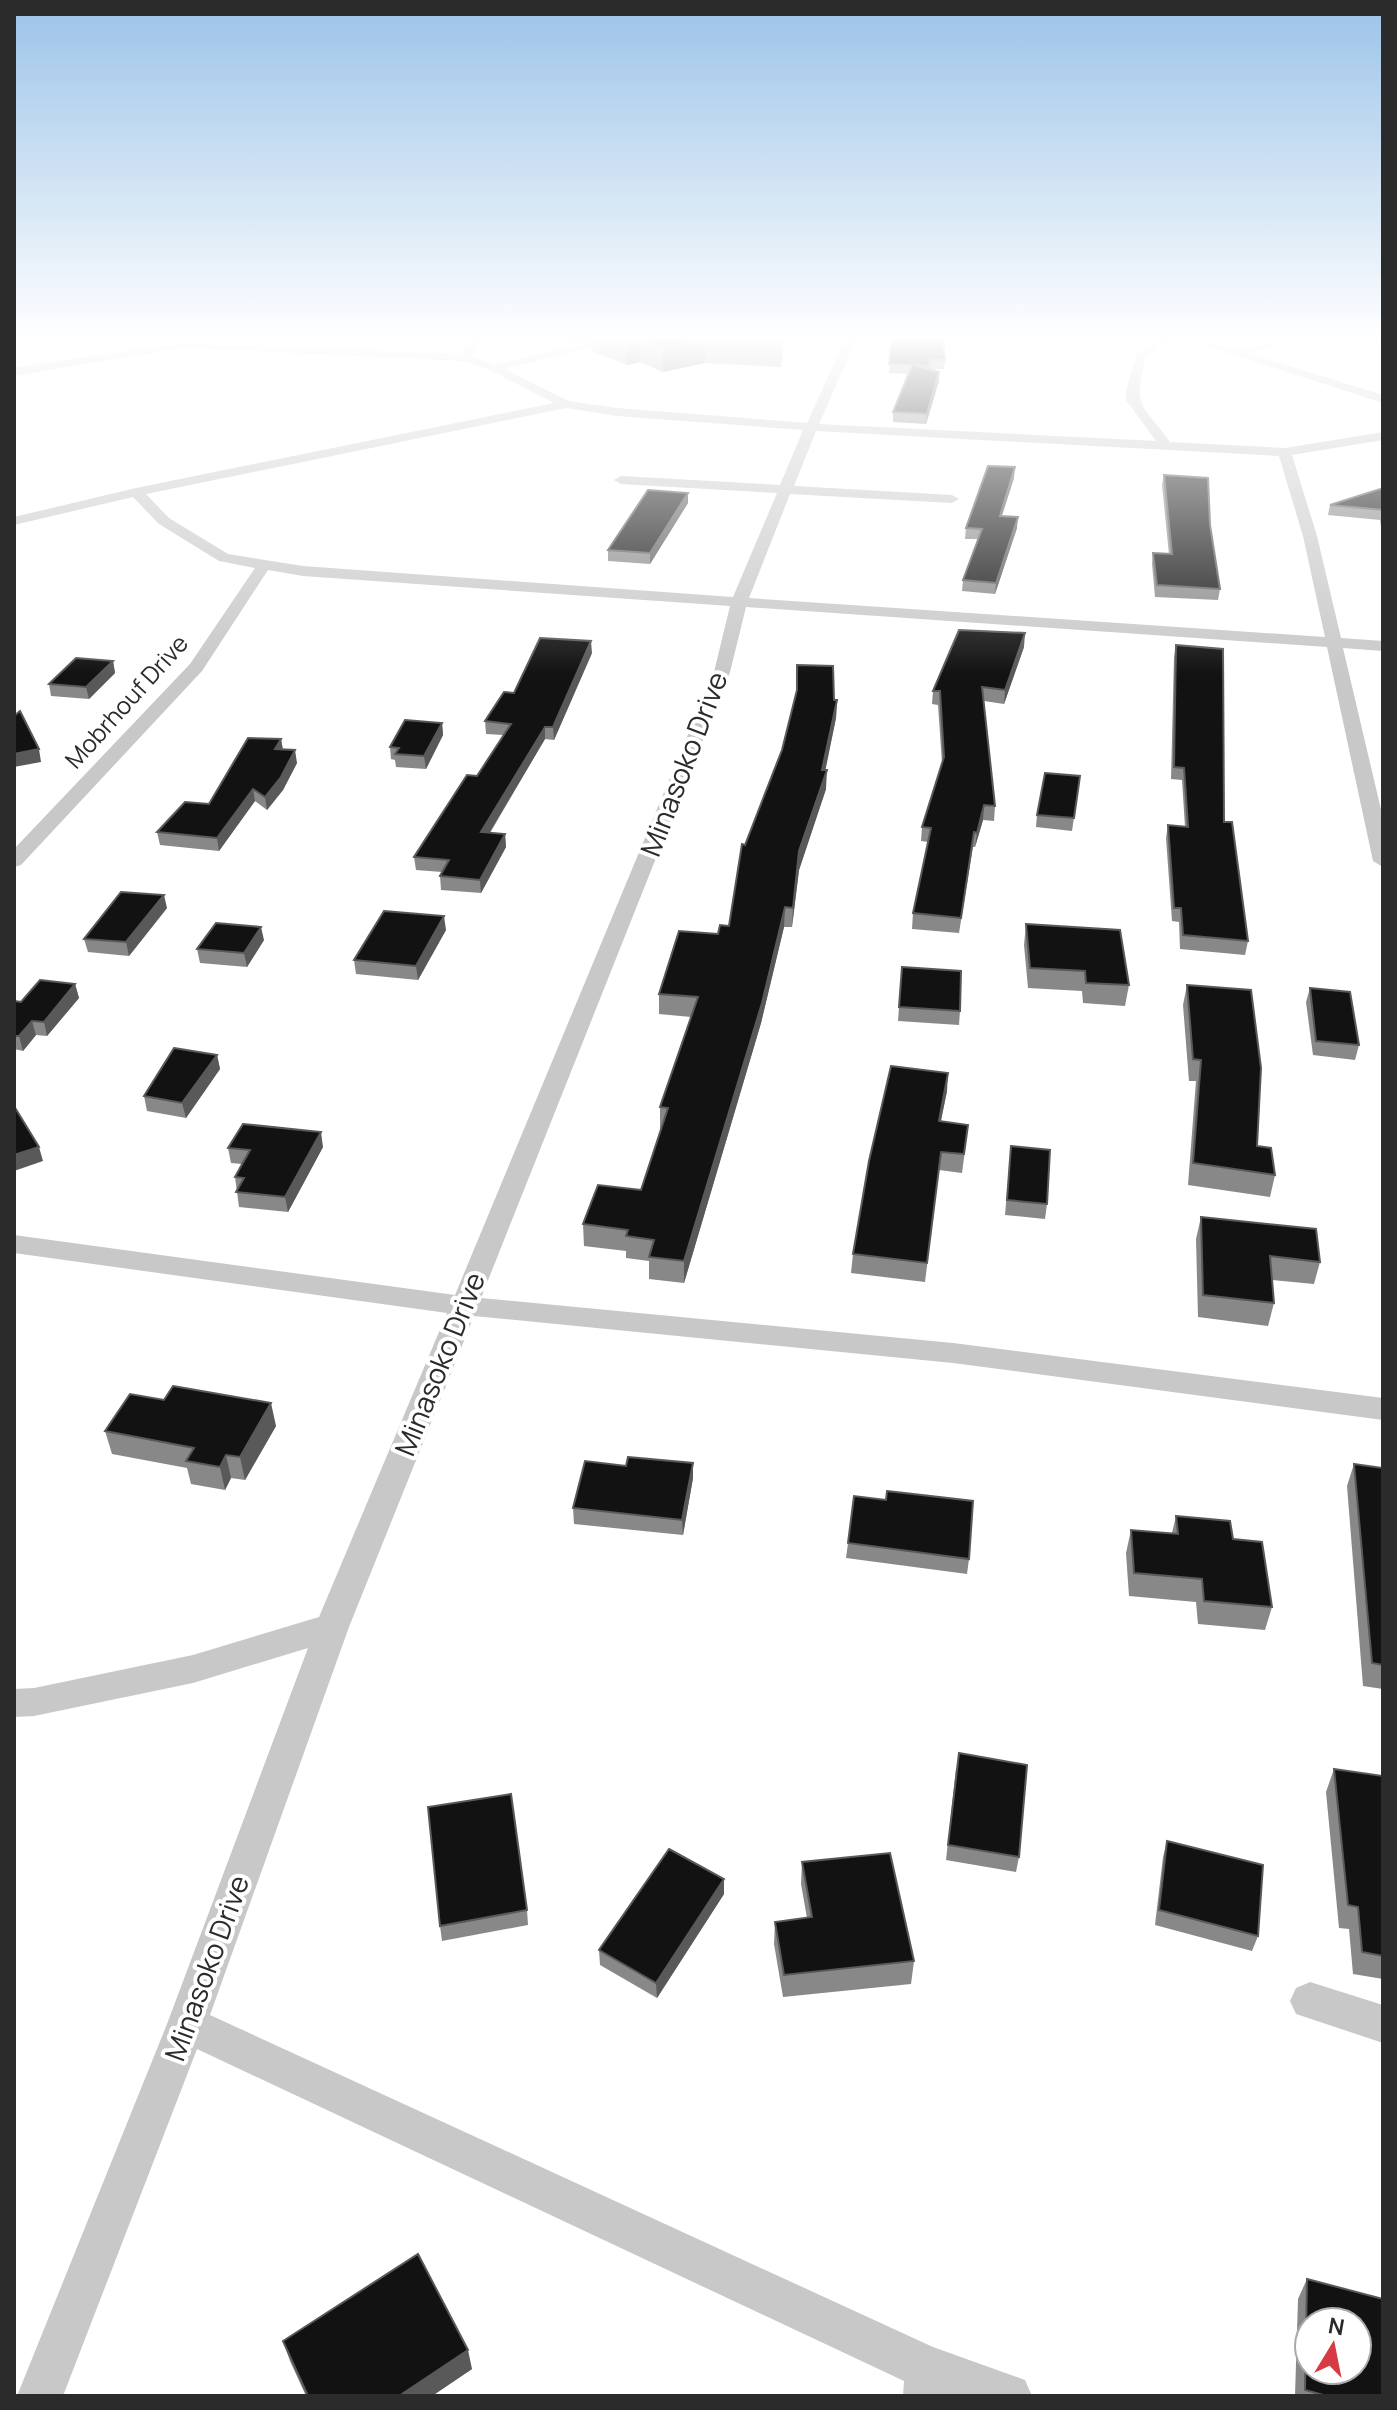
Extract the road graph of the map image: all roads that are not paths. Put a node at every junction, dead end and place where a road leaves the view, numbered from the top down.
1 (344, 449) edge
2 (802, 449) edge
3 (1251, 449) edge
4 (1301, 449) edge
5 (1285, 452) junction
6 (621, 480) dead end
7 (785, 490) junction
8 (136, 492) junction
9 (952, 499) dead end
10 (14, 521) edge
11 (264, 565) junction
12 (739, 602) junction
13 (1334, 641) junction
14 (1383, 646) edge
15 (14, 861) edge
16 (1383, 861) edge
17 (14, 1244) edge
18 (466, 1306) junction
19 (1383, 1409) edge
20 (332, 1627) junction
21 (14, 1703) edge
22 (1310, 2001) dead end
23 (187, 2024) junction
24 (1383, 2024) edge
25 (927, 2382) edge
26 (40, 2396) edge
27 (1009, 2396) edge

1 - 8 street
2 - 7 street, Minasoko Drive
3 - 5 street
4 - 5 street
5 - 13 street
6 - 7 street
7 - 9 street
7 - 12 street, Minasoko Drive
8 - 10 street
8 - 11 street
11 - 12 street
11 - 15 street, Mobrhouf Drive
12 - 13 street
12 - 18 street, Minasoko Drive
13 - 14 street
13 - 16 street
17 - 18 street
18 - 19 street
18 - 20 street, Minasoko Drive
20 - 21 street
20 - 23 street, Minasoko Drive
22 - 24 street
23 - 25 street
23 - 26 street, Minasoko Drive
25 - 27 street

